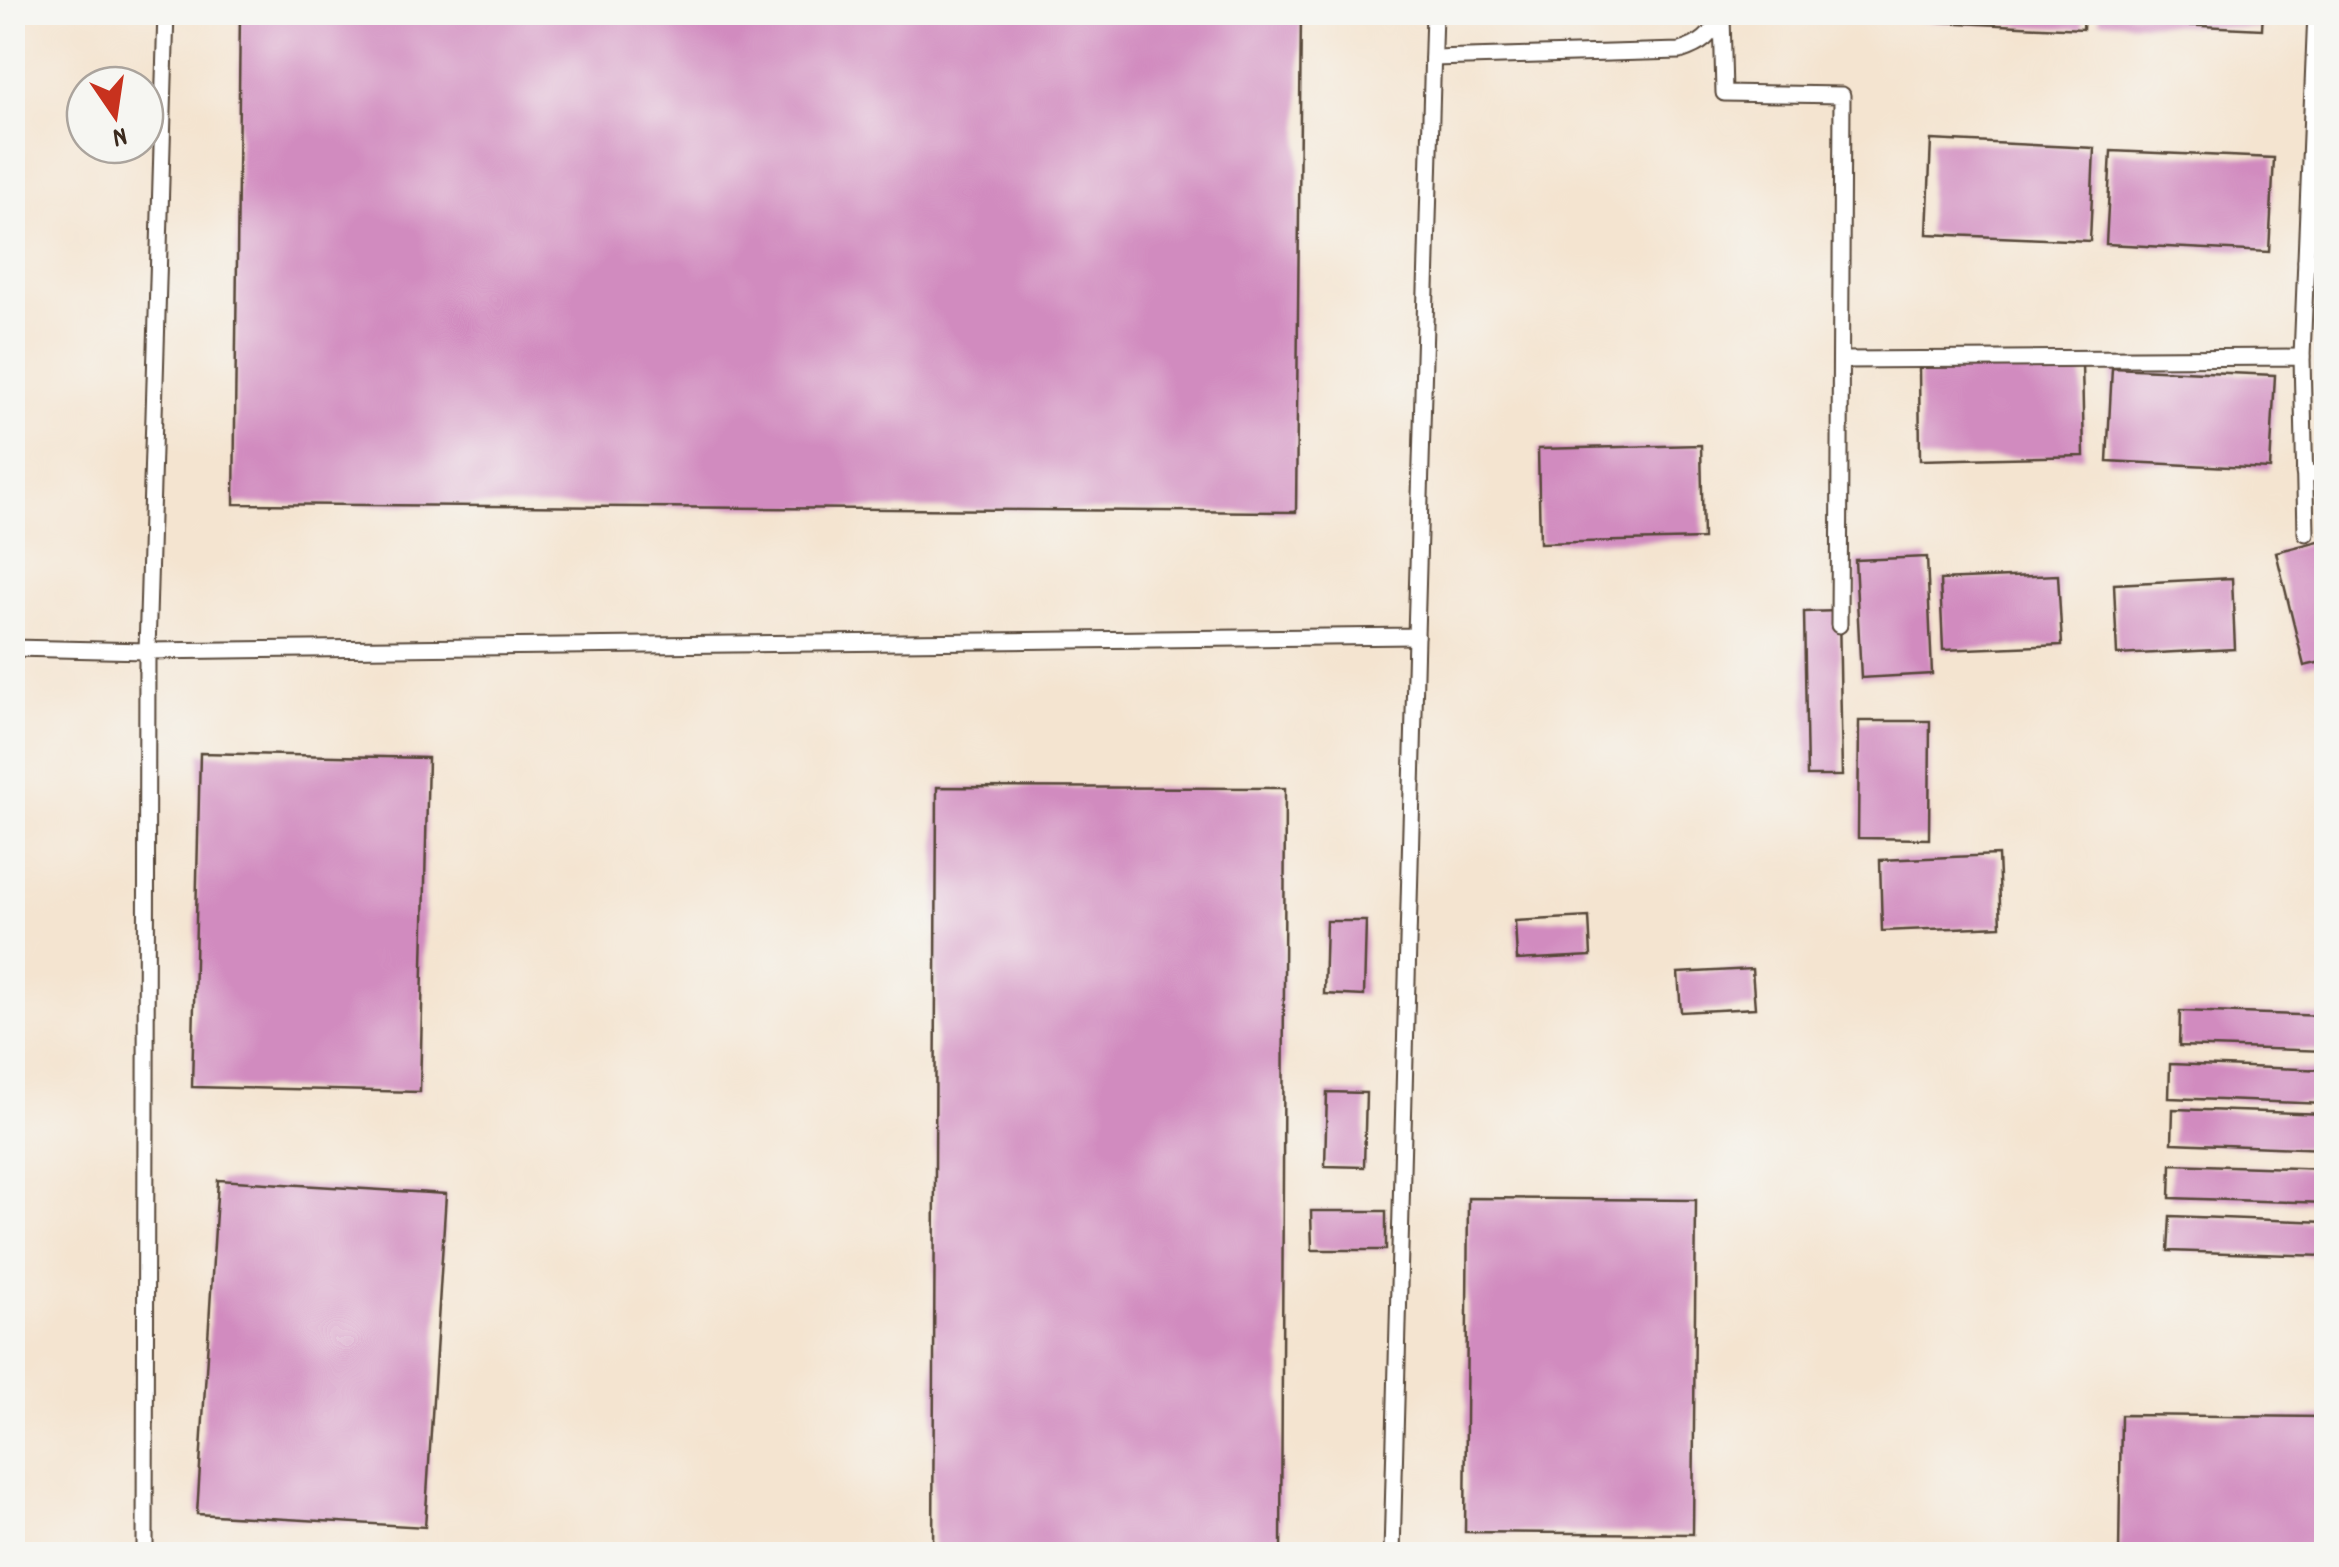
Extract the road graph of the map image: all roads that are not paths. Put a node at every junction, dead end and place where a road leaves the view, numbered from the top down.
1 (166, 12) edge
2 (1434, 12) edge
3 (2316, 12) edge
4 (1722, 14) edge
5 (2320, 51) edge
6 (1433, 58) junction
7 (2306, 261) junction
8 (2326, 262) edge
9 (2302, 357) junction
10 (1841, 360) junction
11 (2304, 474) junction
12 (2326, 474) edge
13 (2306, 532) dead end
14 (1839, 625) dead end
15 (1416, 636) junction
16 (12, 648) edge
17 (147, 651) junction
18 (145, 1554) edge
19 (1392, 1554) edge

1 - 17 lane
2 - 6 lane
3 - 5 lane
4 - 6 lane
4 - 10 lane
5 - 7 lane
6 - 15 lane
7 - 8 lane
7 - 9 lane
9 - 10 lane
9 - 11 lane
10 - 14 lane
11 - 12 lane
11 - 13 lane
15 - 17 lane
15 - 19 lane
16 - 17 lane
17 - 18 lane

